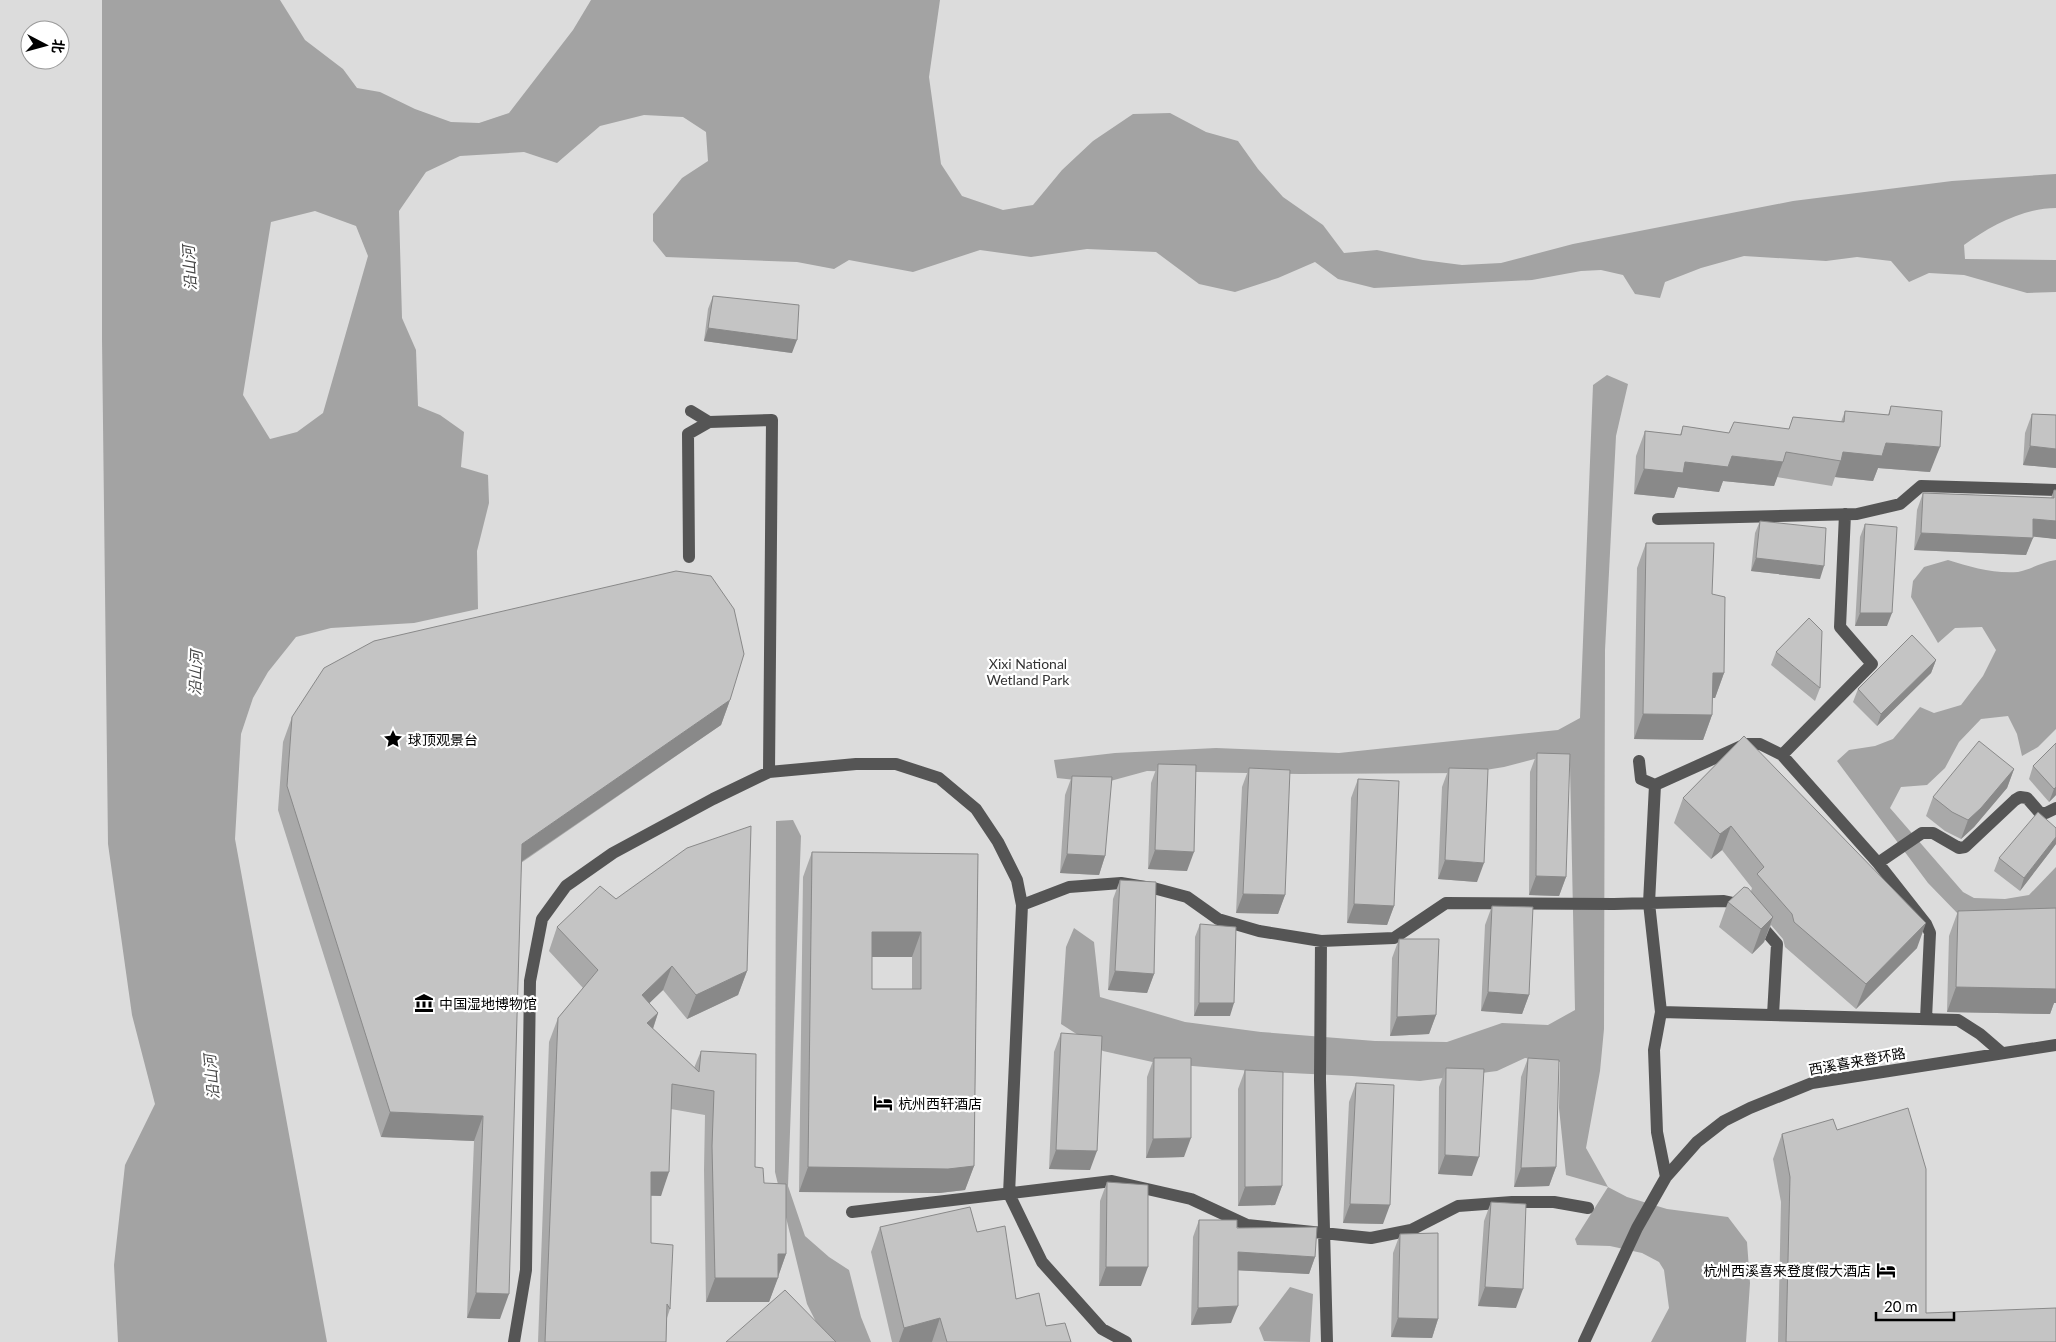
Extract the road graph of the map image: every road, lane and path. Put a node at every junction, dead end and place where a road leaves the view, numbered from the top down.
1 (691, 411) dead end
2 (708, 422) junction
3 (2056, 490) edge
4 (1845, 514) junction
5 (1658, 519) dead end
6 (689, 558) dead end
7 (1782, 755) junction
8 (1640, 761) dead end
9 (769, 772) junction
10 (1655, 786) junction
11 (2056, 808) edge
12 (1878, 864) junction
13 (1649, 903) junction
14 (1022, 905) junction
15 (1321, 941) junction
16 (1660, 1012) junction
17 (1773, 1015) junction
18 (1926, 1019) junction
19 (2056, 1045) edge
20 (2002, 1053) junction
21 (1666, 1177) junction
22 (1009, 1194) junction
23 (1588, 1208) dead end
24 (852, 1212) dead end
25 (1323, 1232) junction
26 (514, 1342) edge
27 (1126, 1342) edge
28 (1327, 1342) edge
29 (1584, 1342) edge

1 - 2 street
2 - 6 street
2 - 9 street
3 - 4 street
4 - 5 street
4 - 7 street
7 - 10 street
7 - 12 street
8 - 10 street
9 - 14 street
9 - 26 street
10 - 13 street
11 - 12 street
12 - 18 street
13 - 15 street
13 - 16 street
13 - 17 street
14 - 15 street
14 - 22 street
15 - 25 street
16 - 17 street
16 - 21 street
17 - 18 street
18 - 20 street
19 - 20 street, 西溪喜来登环路
20 - 21 street, 西溪喜来登环路
21 - 29 street, 西溪喜来登环路
22 - 24 street
22 - 25 street
22 - 27 street
23 - 25 street
25 - 28 street

